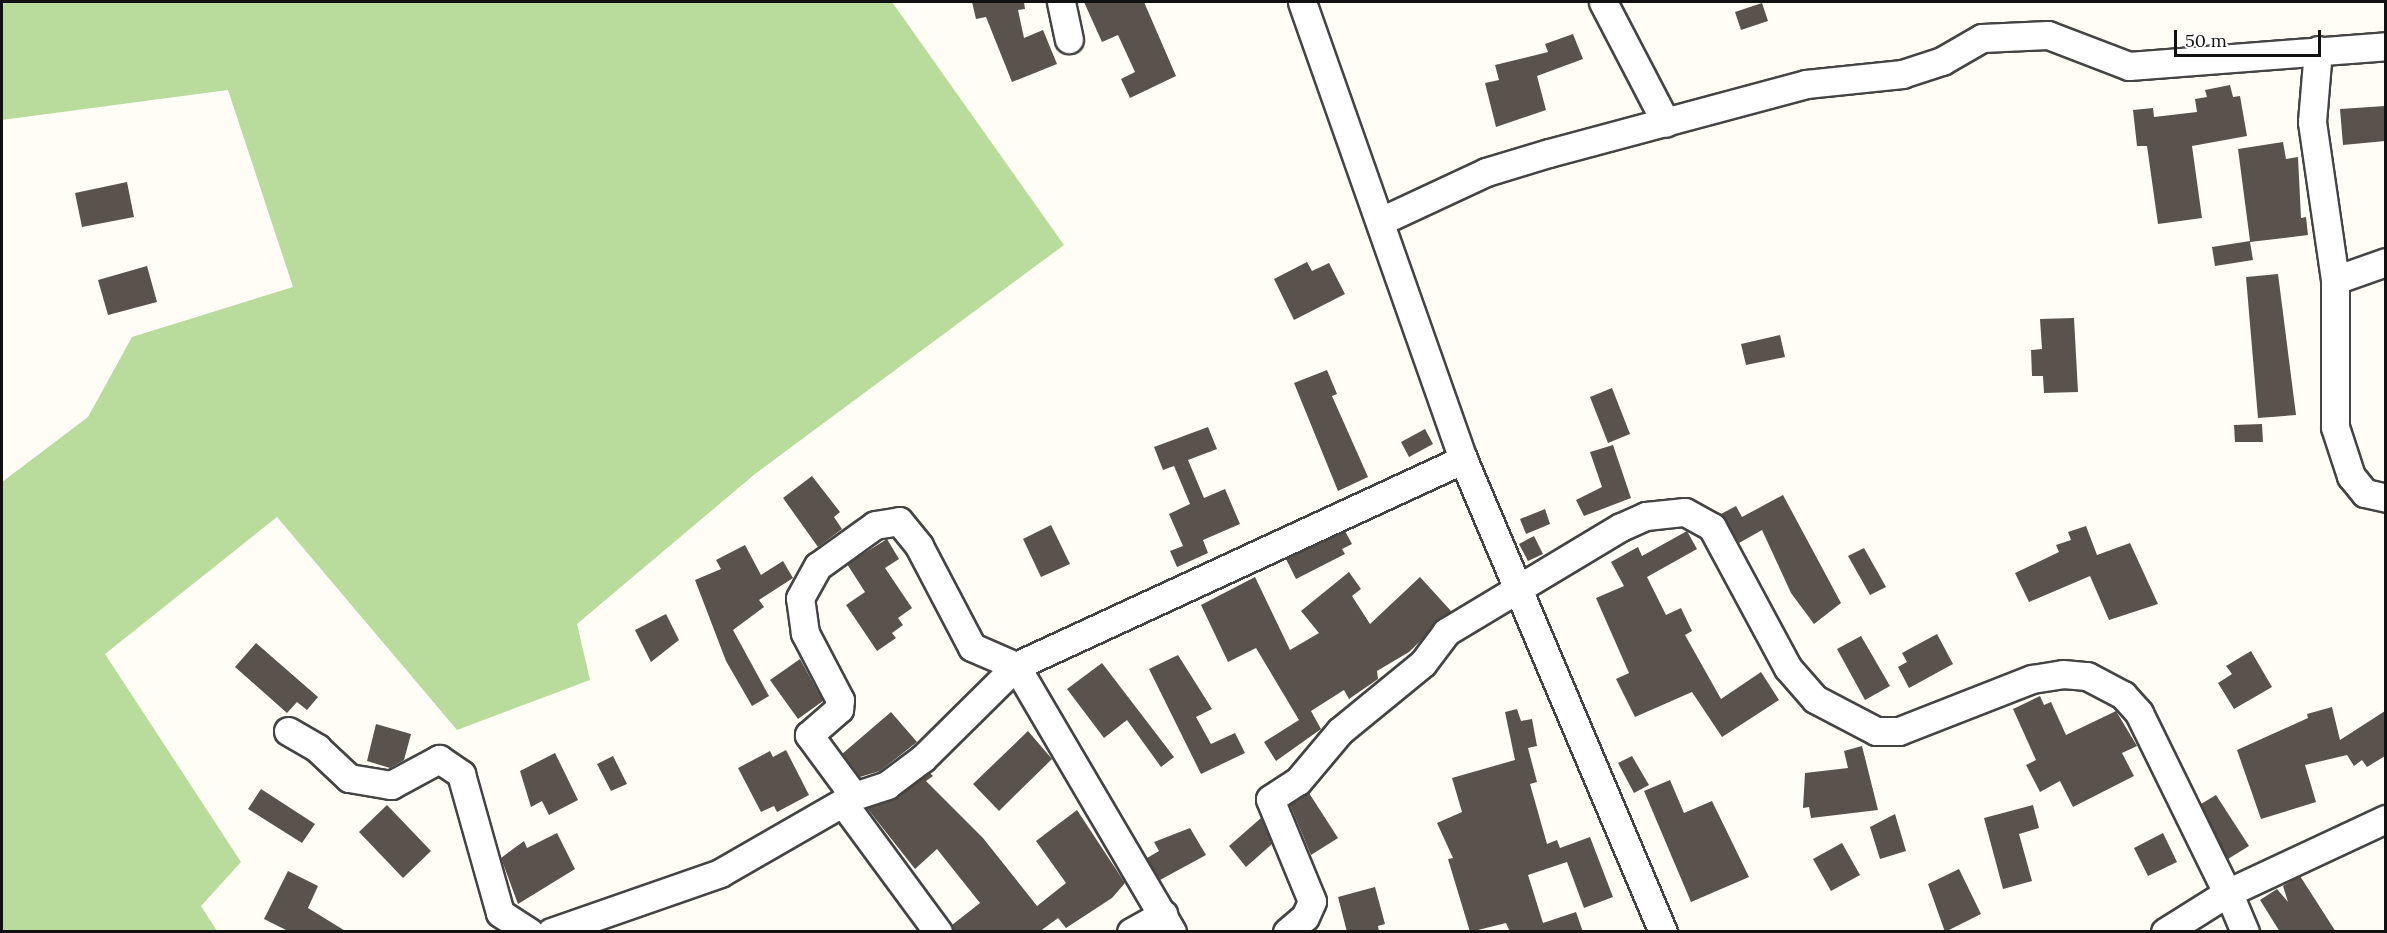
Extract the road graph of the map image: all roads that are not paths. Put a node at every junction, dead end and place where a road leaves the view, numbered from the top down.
1 (1062, 2) edge
2 (1302, 2) edge
3 (1603, 2) edge
4 (1069, 39) dead end
5 (2385, 46) edge
6 (2318, 50) junction
7 (1666, 123) junction
8 (1381, 221) junction
9 (2385, 262) edge
10 (2335, 280) junction
11 (1463, 459) junction
12 (2385, 498) edge
13 (1517, 584) junction
14 (1016, 666) junction
15 (288, 731) dead end
16 (848, 800) junction
17 (2385, 819) edge
18 (2228, 893) junction
19 (1168, 923) edge
20 (529, 932) edge
21 (551, 932) edge
22 (938, 932) edge
23 (1131, 932) edge
24 (1287, 932) edge
25 (1663, 932) edge
26 (2166, 932) edge
27 (2246, 932) edge

1 - 4 street
2 - 8 street
3 - 7 street
5 - 6 street
6 - 7 street
6 - 10 street
7 - 8 street
8 - 11 street
9 - 10 street
10 - 12 street
11 - 13 street
11 - 14 street
13 - 18 street
13 - 24 street
13 - 25 street
14 - 16 street
14 - 16 street
14 - 19 street
15 - 20 street
16 - 21 street
16 - 22 street
17 - 18 street
18 - 26 street
18 - 27 street
19 - 23 street

